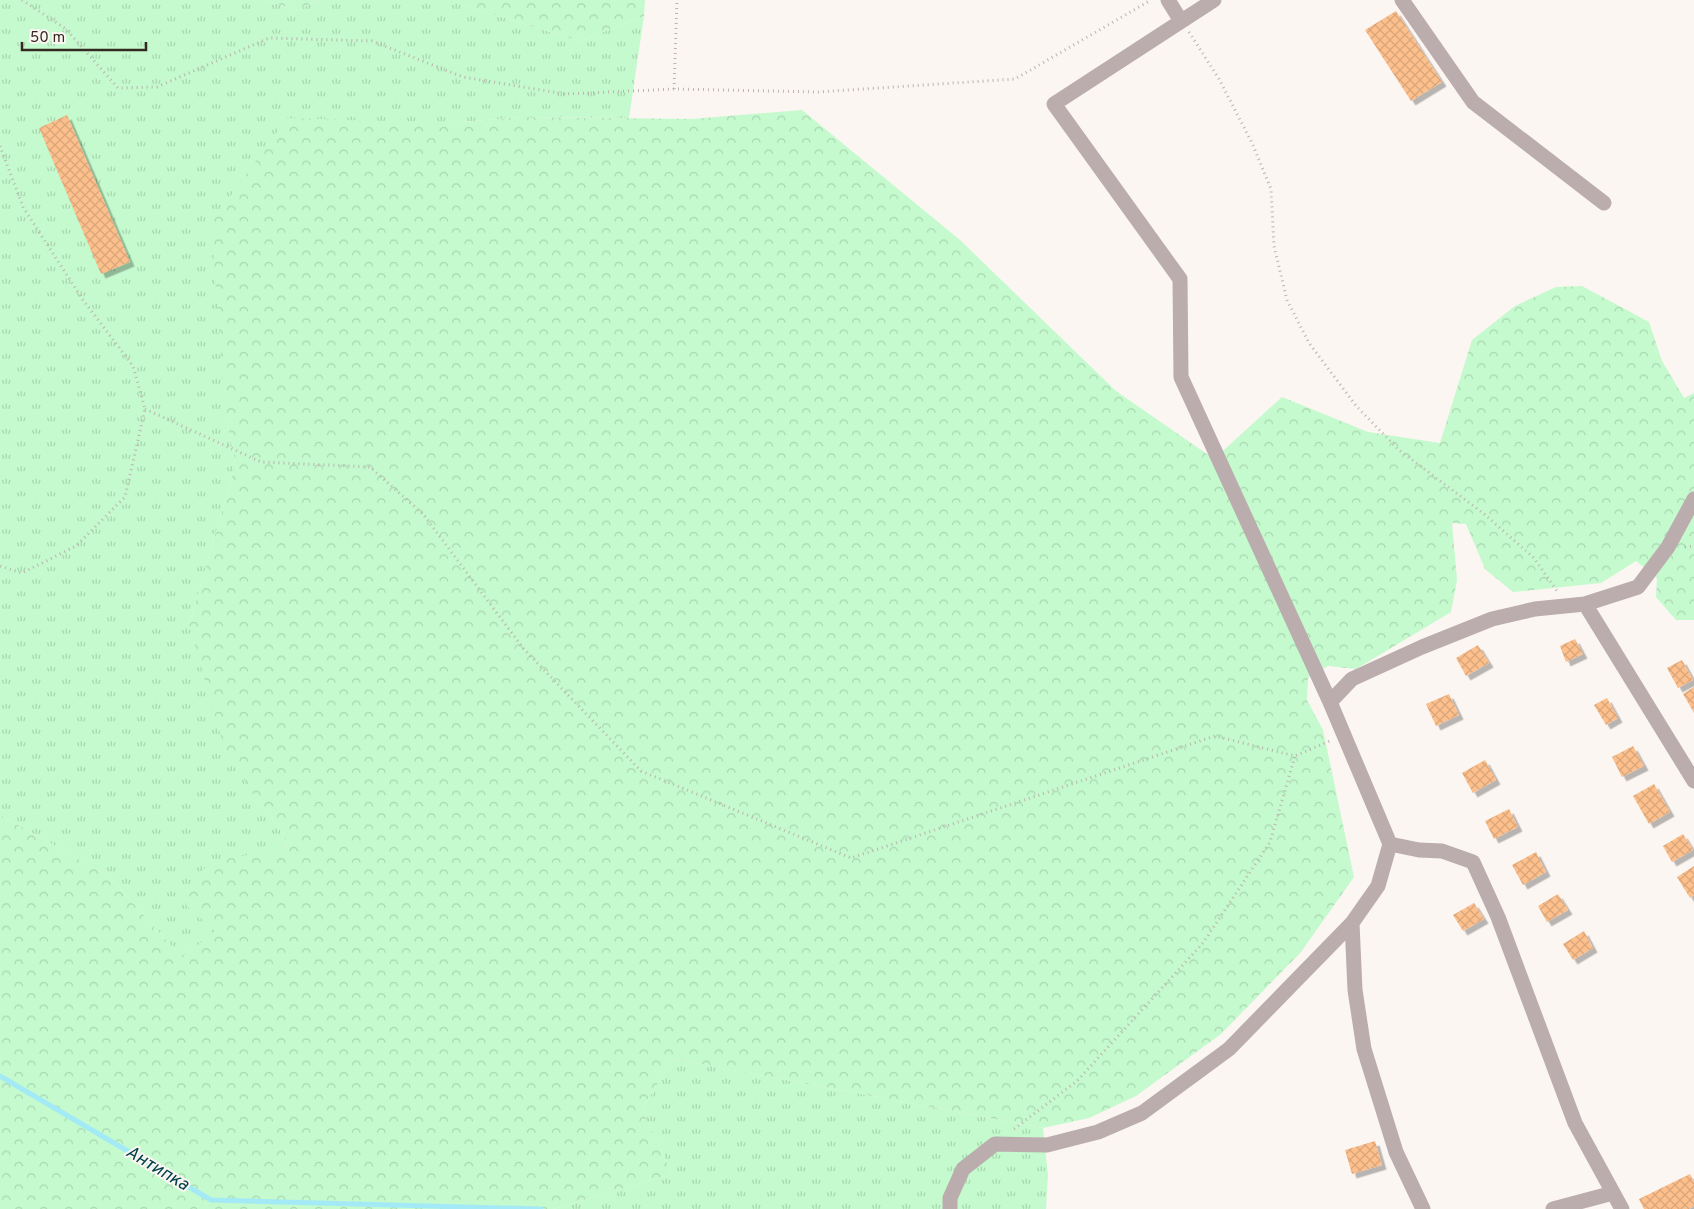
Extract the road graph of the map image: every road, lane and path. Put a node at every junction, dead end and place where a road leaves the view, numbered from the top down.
1 (22, 0) edge
2 (677, 0) edge
3 (1151, 0) edge
4 (1168, 0) edge
5 (1214, 0) edge
6 (1402, 0) edge
7 (1181, 21) junction
8 (674, 89) junction
9 (0, 146) edge
10 (1604, 203) dead end
11 (145, 409) junction
12 (1694, 499) edge
13 (0, 566) edge
14 (1585, 604) junction
15 (1567, 606) junction
16 (1330, 702) junction
17 (1343, 735) junction
18 (1295, 756) junction
19 (1694, 781) edge
20 (1390, 844) junction
21 (1352, 923) junction
22 (995, 1144) junction
23 (1613, 1193) junction
24 (950, 1209) edge
25 (1423, 1209) edge
26 (1553, 1209) edge
27 (1622, 1209) edge

1 - 8 path
2 - 8 path
3 - 8 path
4 - 7 street
5 - 7 street
6 - 10 street
7 - 15 path
7 - 16 street
9 - 11 path
11 - 13 path
11 - 18 path
12 - 14 street
14 - 15 street
14 - 19 street
15 - 16 street
16 - 17 street
17 - 18 path
17 - 20 street
18 - 22 path
20 - 21 street
20 - 23 street
21 - 22 street
21 - 25 street
22 - 24 street
23 - 26 street
23 - 27 street

